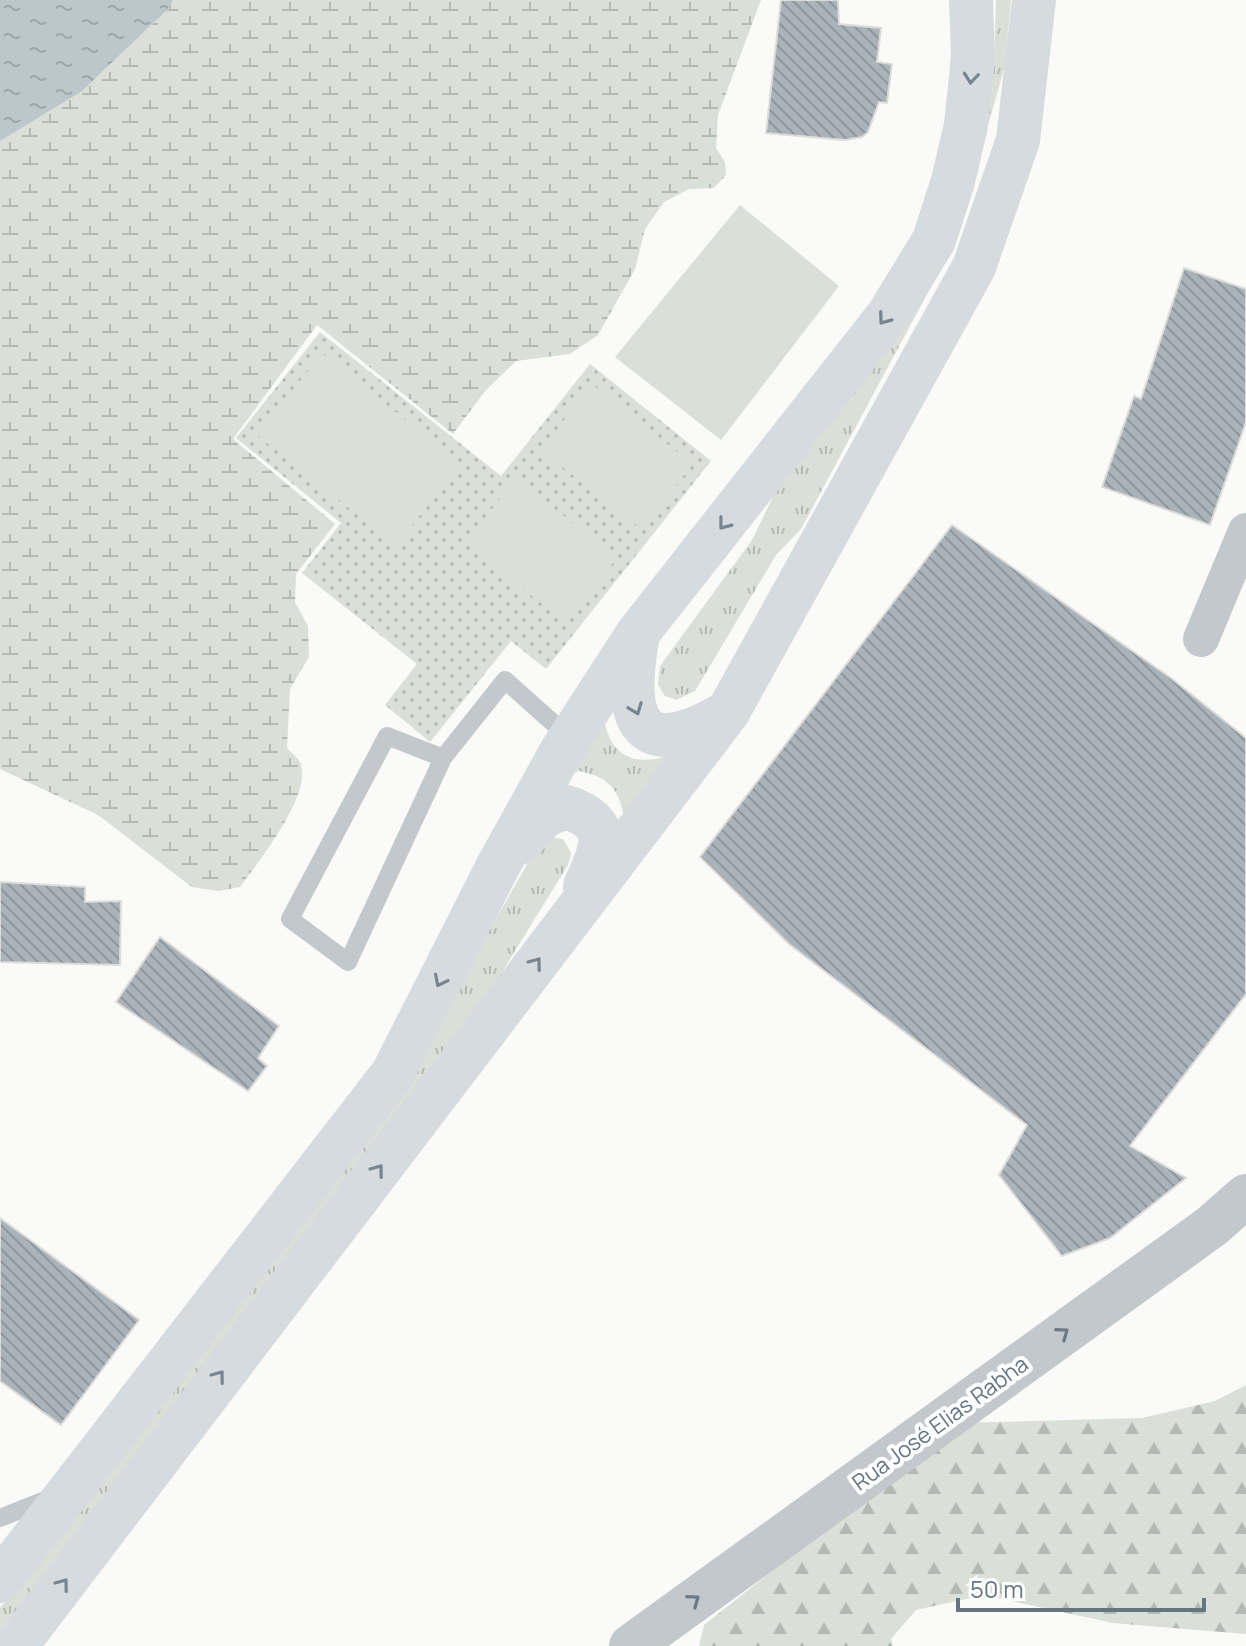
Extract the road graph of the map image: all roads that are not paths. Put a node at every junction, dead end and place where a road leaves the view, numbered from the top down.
1 (971, 0) edge
2 (1034, 0) edge
3 (1246, 531) edge
4 (638, 633) junction
5 (1201, 639) dead end
6 (728, 712) junction
7 (570, 738) junction
8 (443, 758) junction
9 (499, 864) junction
10 (571, 917) junction
11 (1246, 1196) edge
12 (71, 1489) junction
13 (0, 1518) edge
14 (0, 1581) edge
15 (16, 1646) edge
16 (631, 1646) edge

1 -> 4 main road
2 - 6 main road
3 - 5 street
4 -> 6 main road
4 - 7 main road
6 - 10 main road
7 - 8 lane
7 - 9 main road
8 - 8 lane
9 - 10 main road
9 -> 12 main road
15 -> 10 main road
16 -> 11 street, Rua José Elias Rabha
12 - 13 lane
12 - 14 main road

